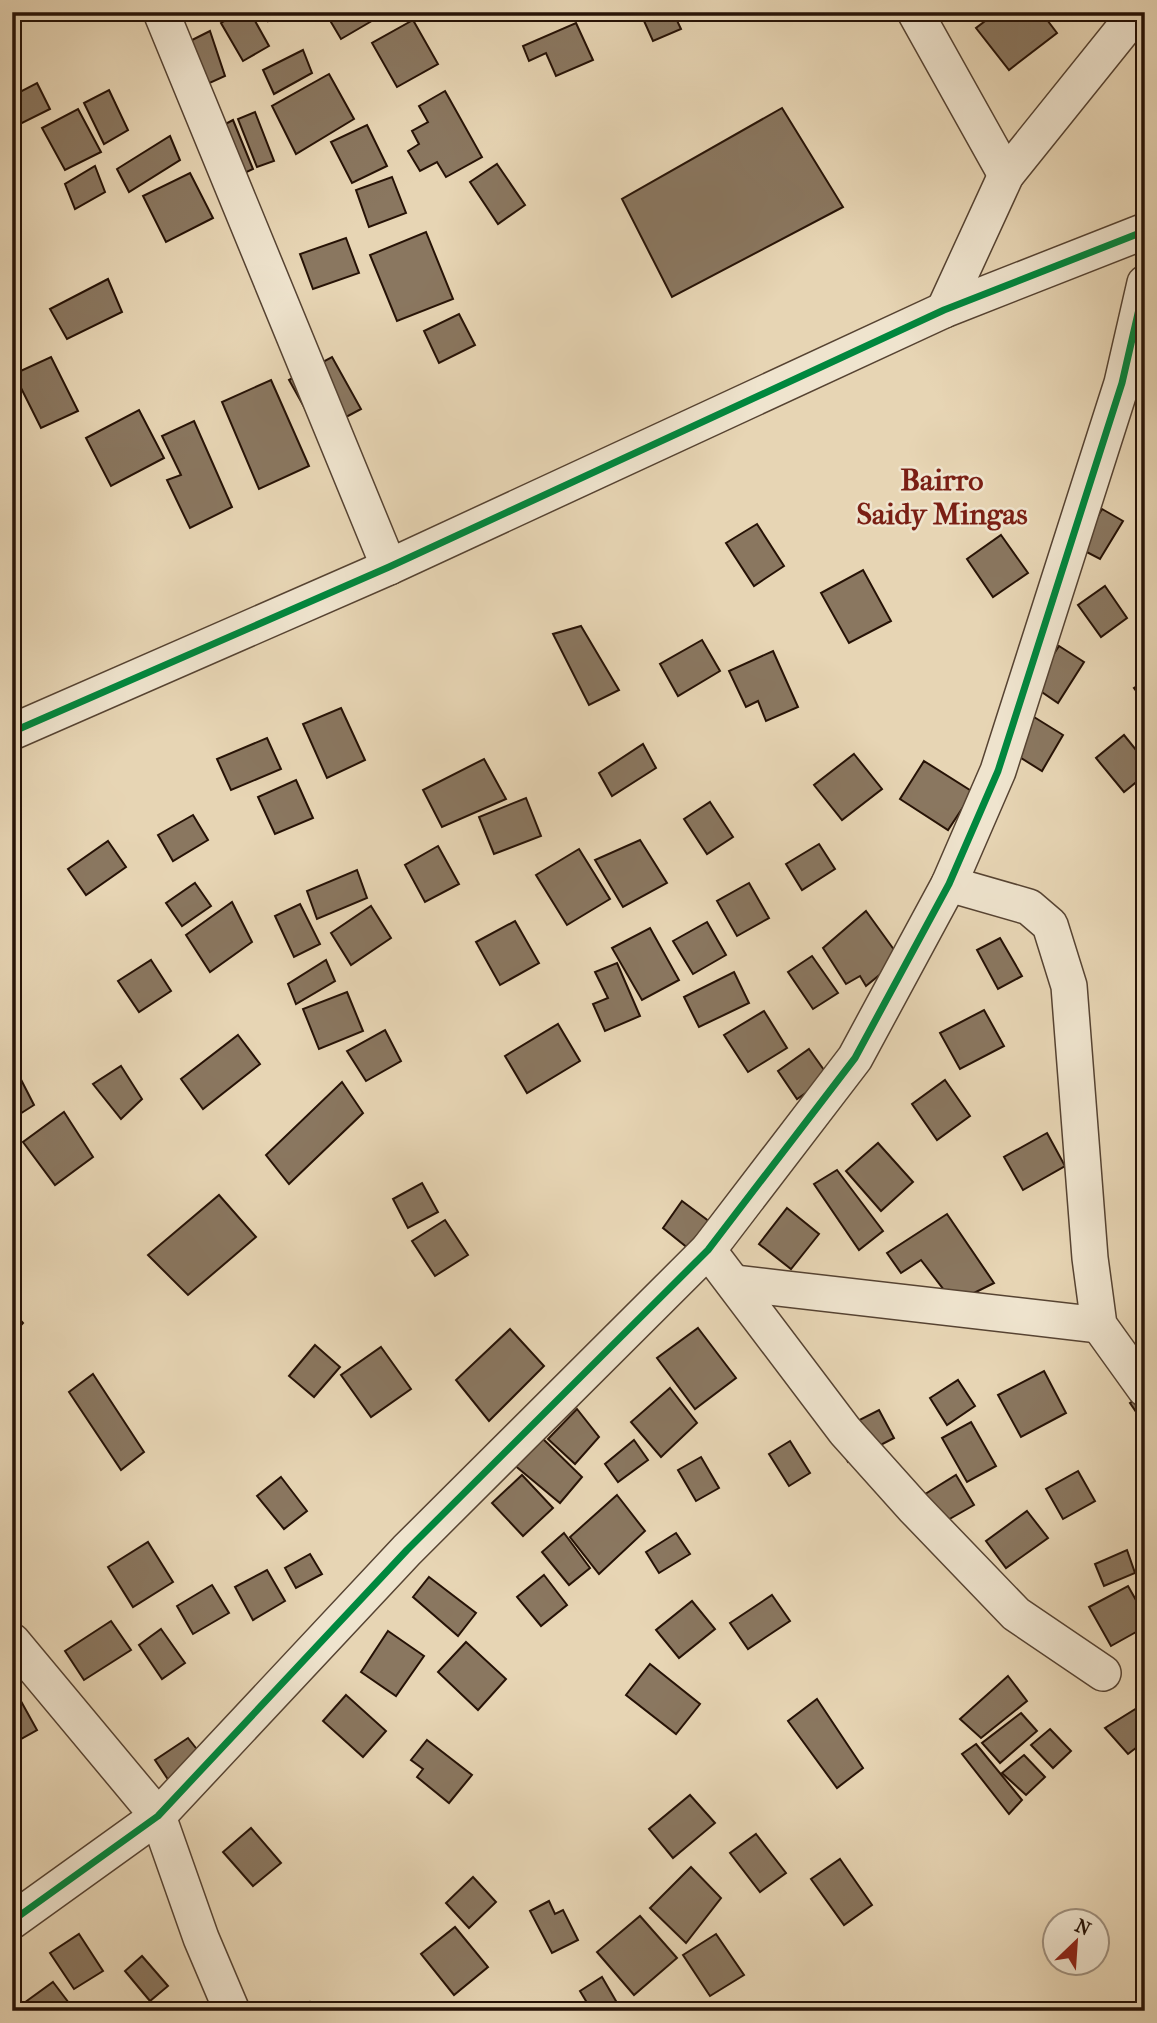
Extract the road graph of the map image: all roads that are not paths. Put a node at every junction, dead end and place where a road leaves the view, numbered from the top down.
1 (161, 12) edge
2 (915, 12) edge
3 (1137, 12) edge
4 (1006, 175) junction
5 (1145, 231) edge
6 (1145, 283) edge
7 (944, 310) junction
8 (1133, 391) edge
9 (389, 567) junction
10 (12, 732) edge
11 (949, 884) junction
12 (708, 1250) junction
13 (734, 1283) junction
14 (1099, 1325) junction
15 (1145, 1389) edge
16 (12, 1641) edge
17 (1103, 1673) dead end
18 (158, 1816) junction
19 (12, 1921) edge
20 (232, 2011) edge

1 - 9 street
2 - 4 street
3 - 4 street
4 - 7 street
5 - 7 street
6 - 8 street
7 - 9 street
8 - 11 street
9 - 10 street
11 - 12 street
11 - 14 street
12 - 13 street
12 - 18 street
13 - 14 street
13 - 17 street
14 - 15 street
16 - 18 street
18 - 19 street
18 - 20 street

